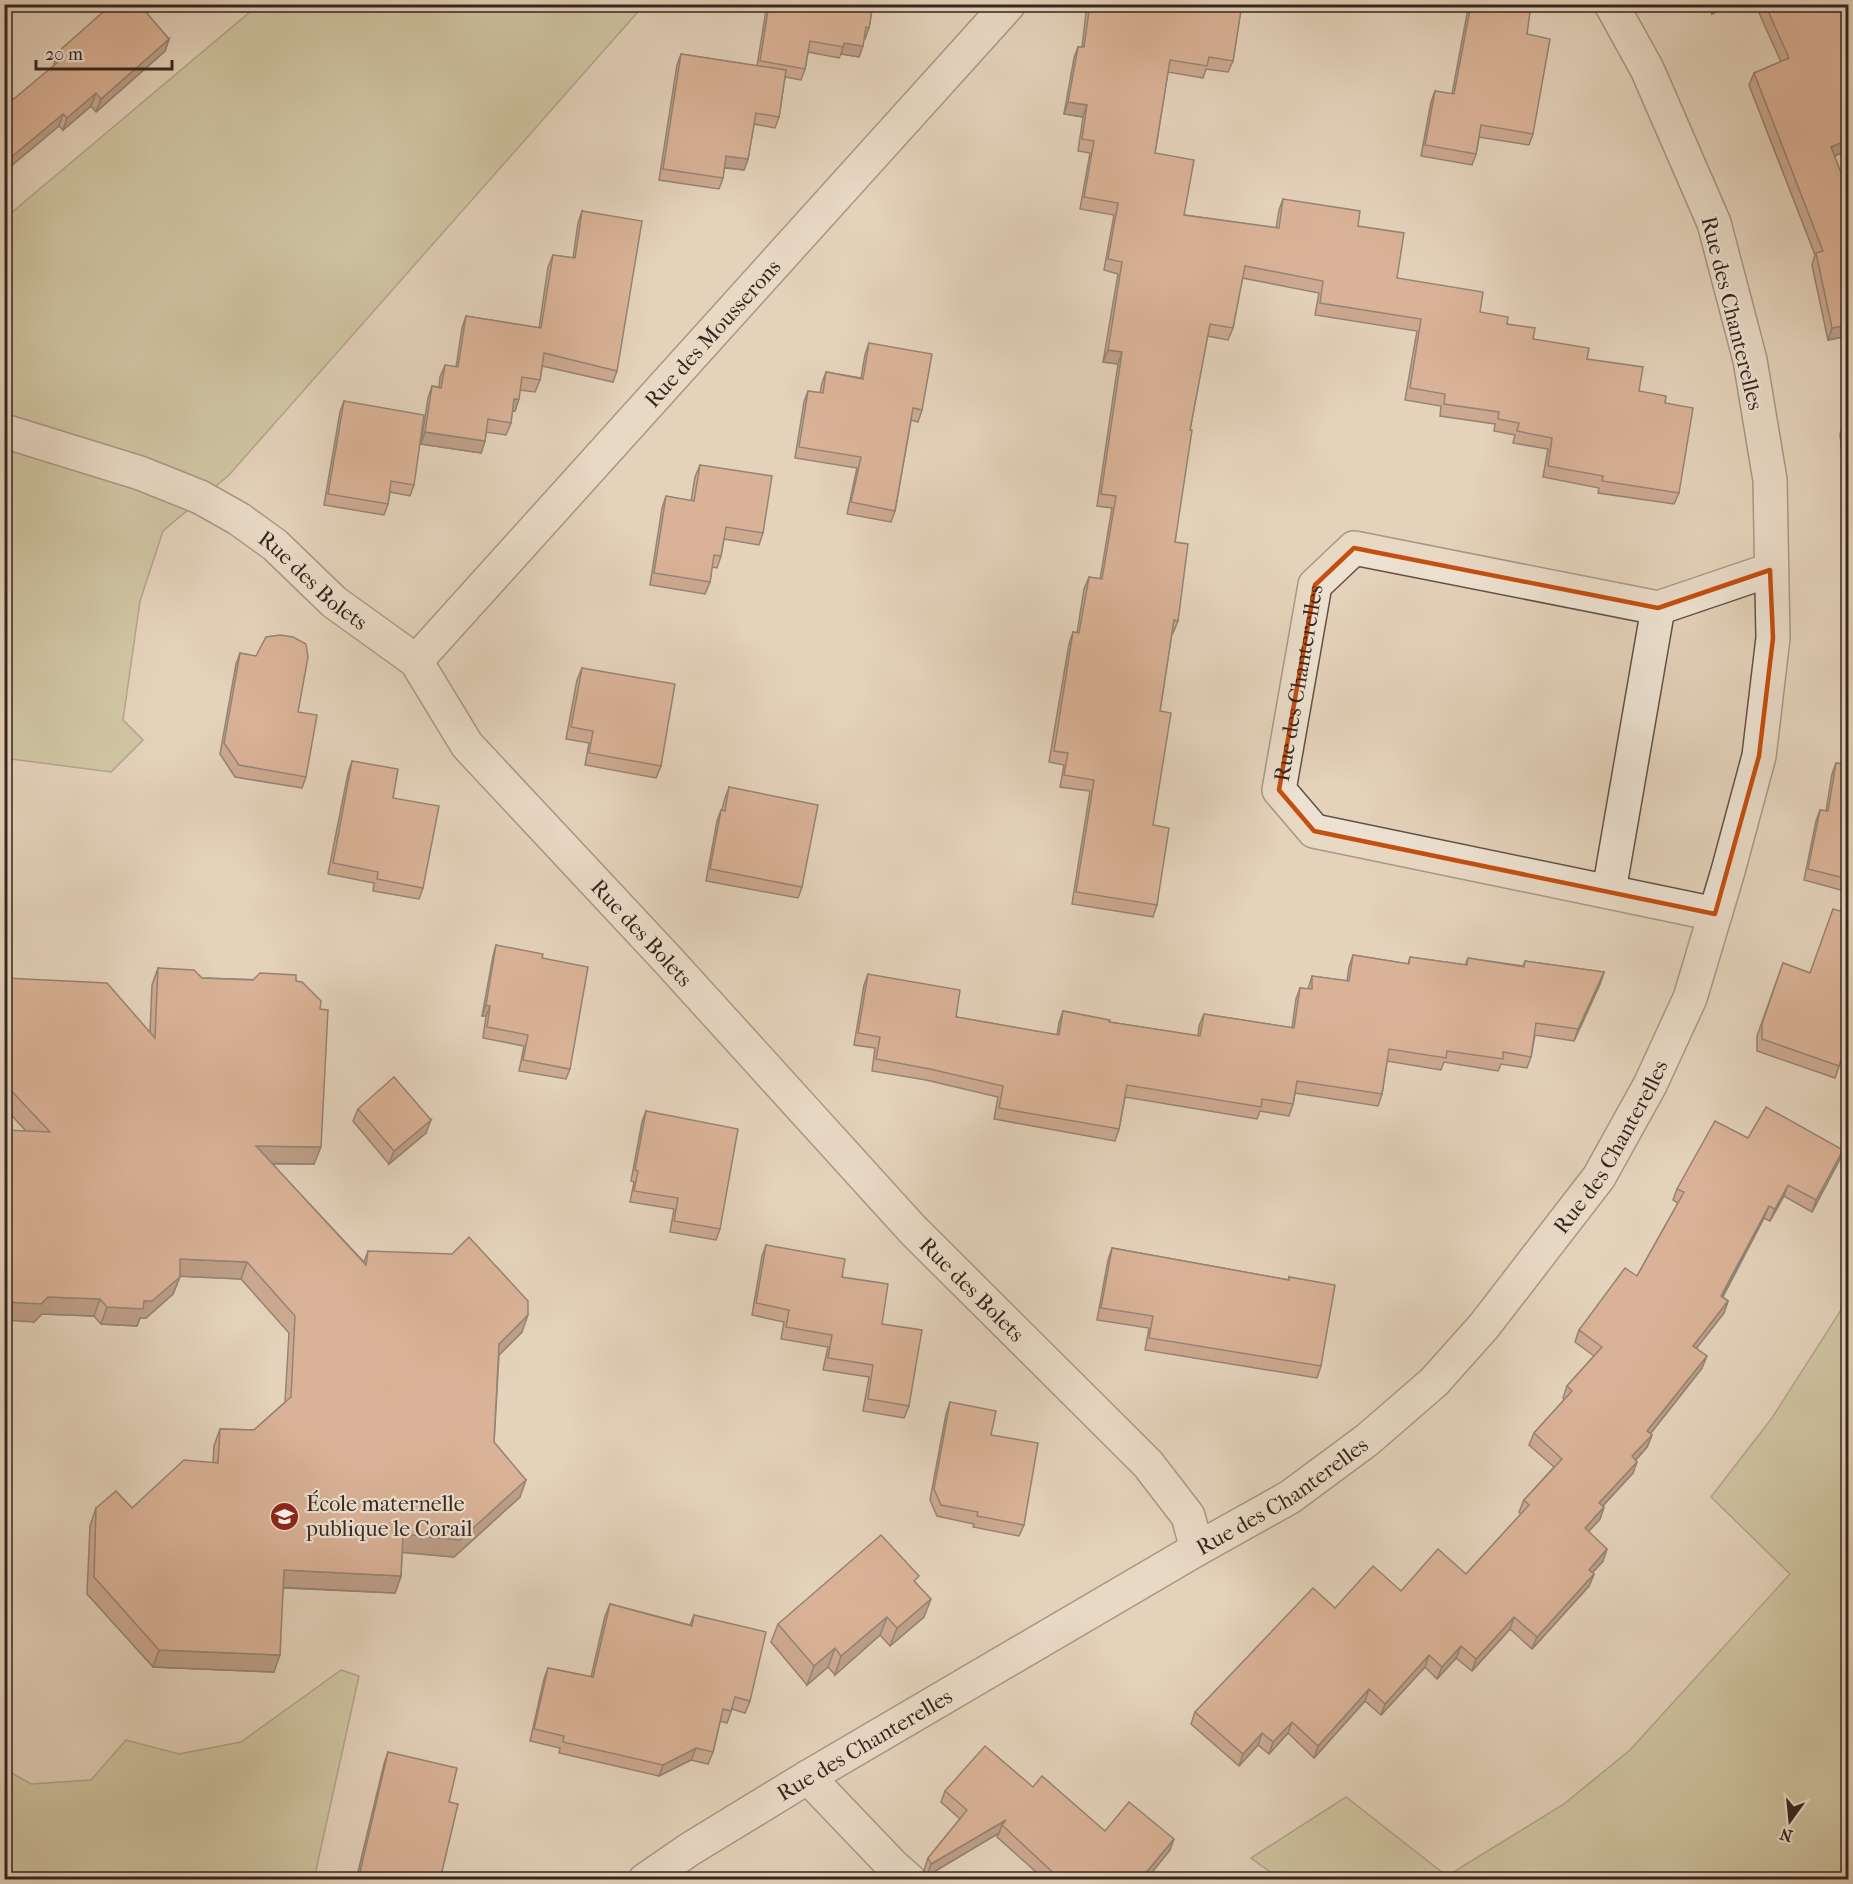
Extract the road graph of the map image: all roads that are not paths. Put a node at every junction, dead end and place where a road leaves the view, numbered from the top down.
1 (1009, 4) edge
2 (1611, 4) edge
3 (4, 431) edge
4 (1770, 570) junction
5 (1658, 608) junction
6 (416, 661) junction
7 (1610, 891) junction
8 (1715, 914) junction
9 (1197, 1549) junction
10 (808, 1777) junction
11 (645, 1880) edge
12 (909, 1880) edge

1 - 6 street, Rue des Mousserons
2 - 4 street, Rue des Chanterelles
3 - 6 street, Rue des Bolets
4 - 5 street, Rue des Chanterelles
4 - 8 street, Rue des Chanterelles
5 - 7 street
5 - 7 street, Rue des Chanterelles
6 - 9 street, Rue des Bolets
7 - 8 street, Rue des Chanterelles
8 - 9 street, Rue des Chanterelles
9 - 10 street, Rue des Chanterelles
10 - 11 street, Rue des Chanterelles
10 - 12 street

